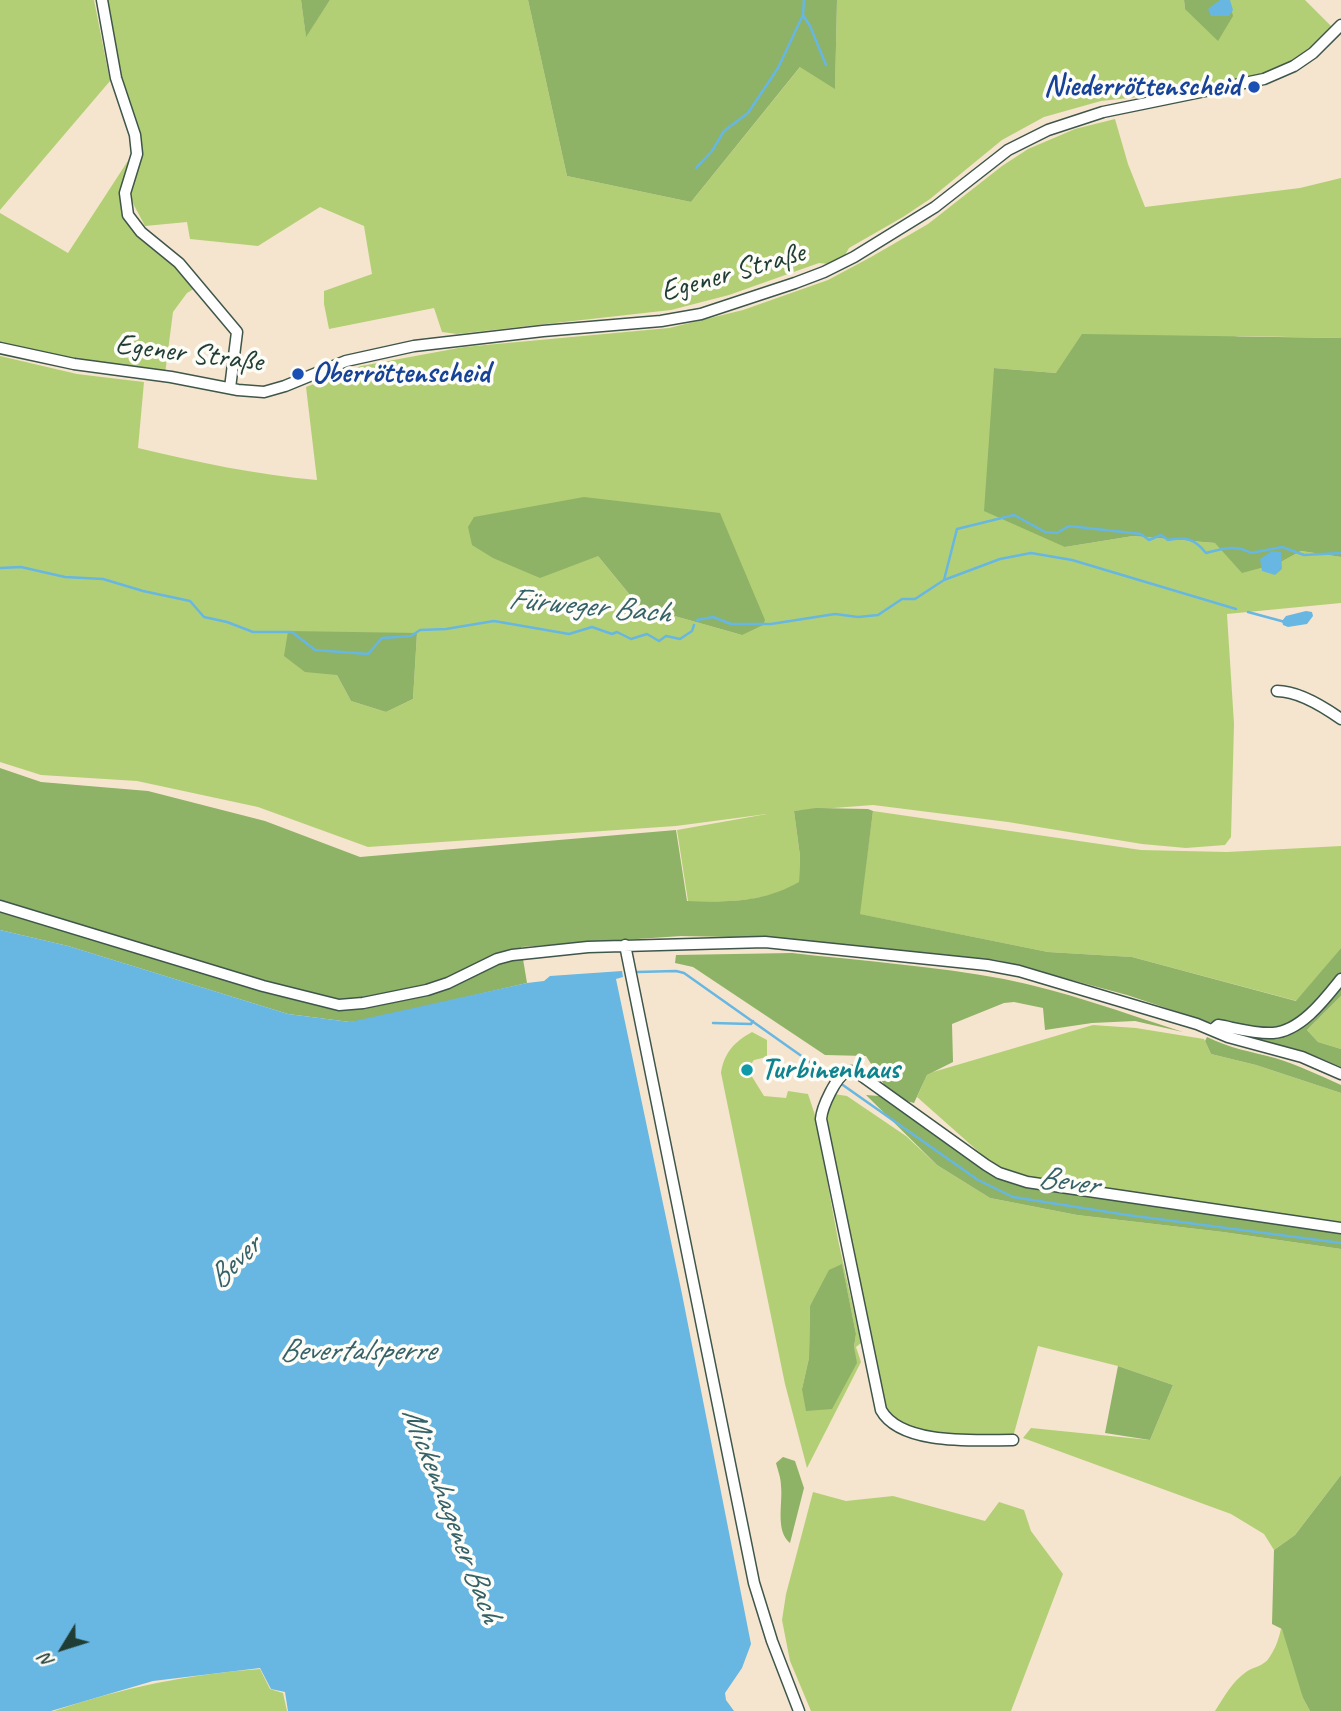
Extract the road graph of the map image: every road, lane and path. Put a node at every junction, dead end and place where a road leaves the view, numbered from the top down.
1 (102, 0) edge
2 (1341, 25) edge
3 (0, 348) edge
4 (230, 388) junction
5 (1277, 691) dead end
6 (1341, 719) edge
7 (0, 906) edge
8 (625, 945) junction
9 (1341, 979) edge
10 (1212, 1030) junction
11 (1341, 1074) edge
12 (1341, 1227) edge
13 (1013, 1440) dead end
14 (799, 1711) edge

1 - 4 street
2 - 4 street, Egener Straße
3 - 4 street, Egener Straße
5 - 6 street
7 - 8 street
8 - 10 street
8 - 14 street
9 - 10 street
10 - 11 street
12 - 13 street

